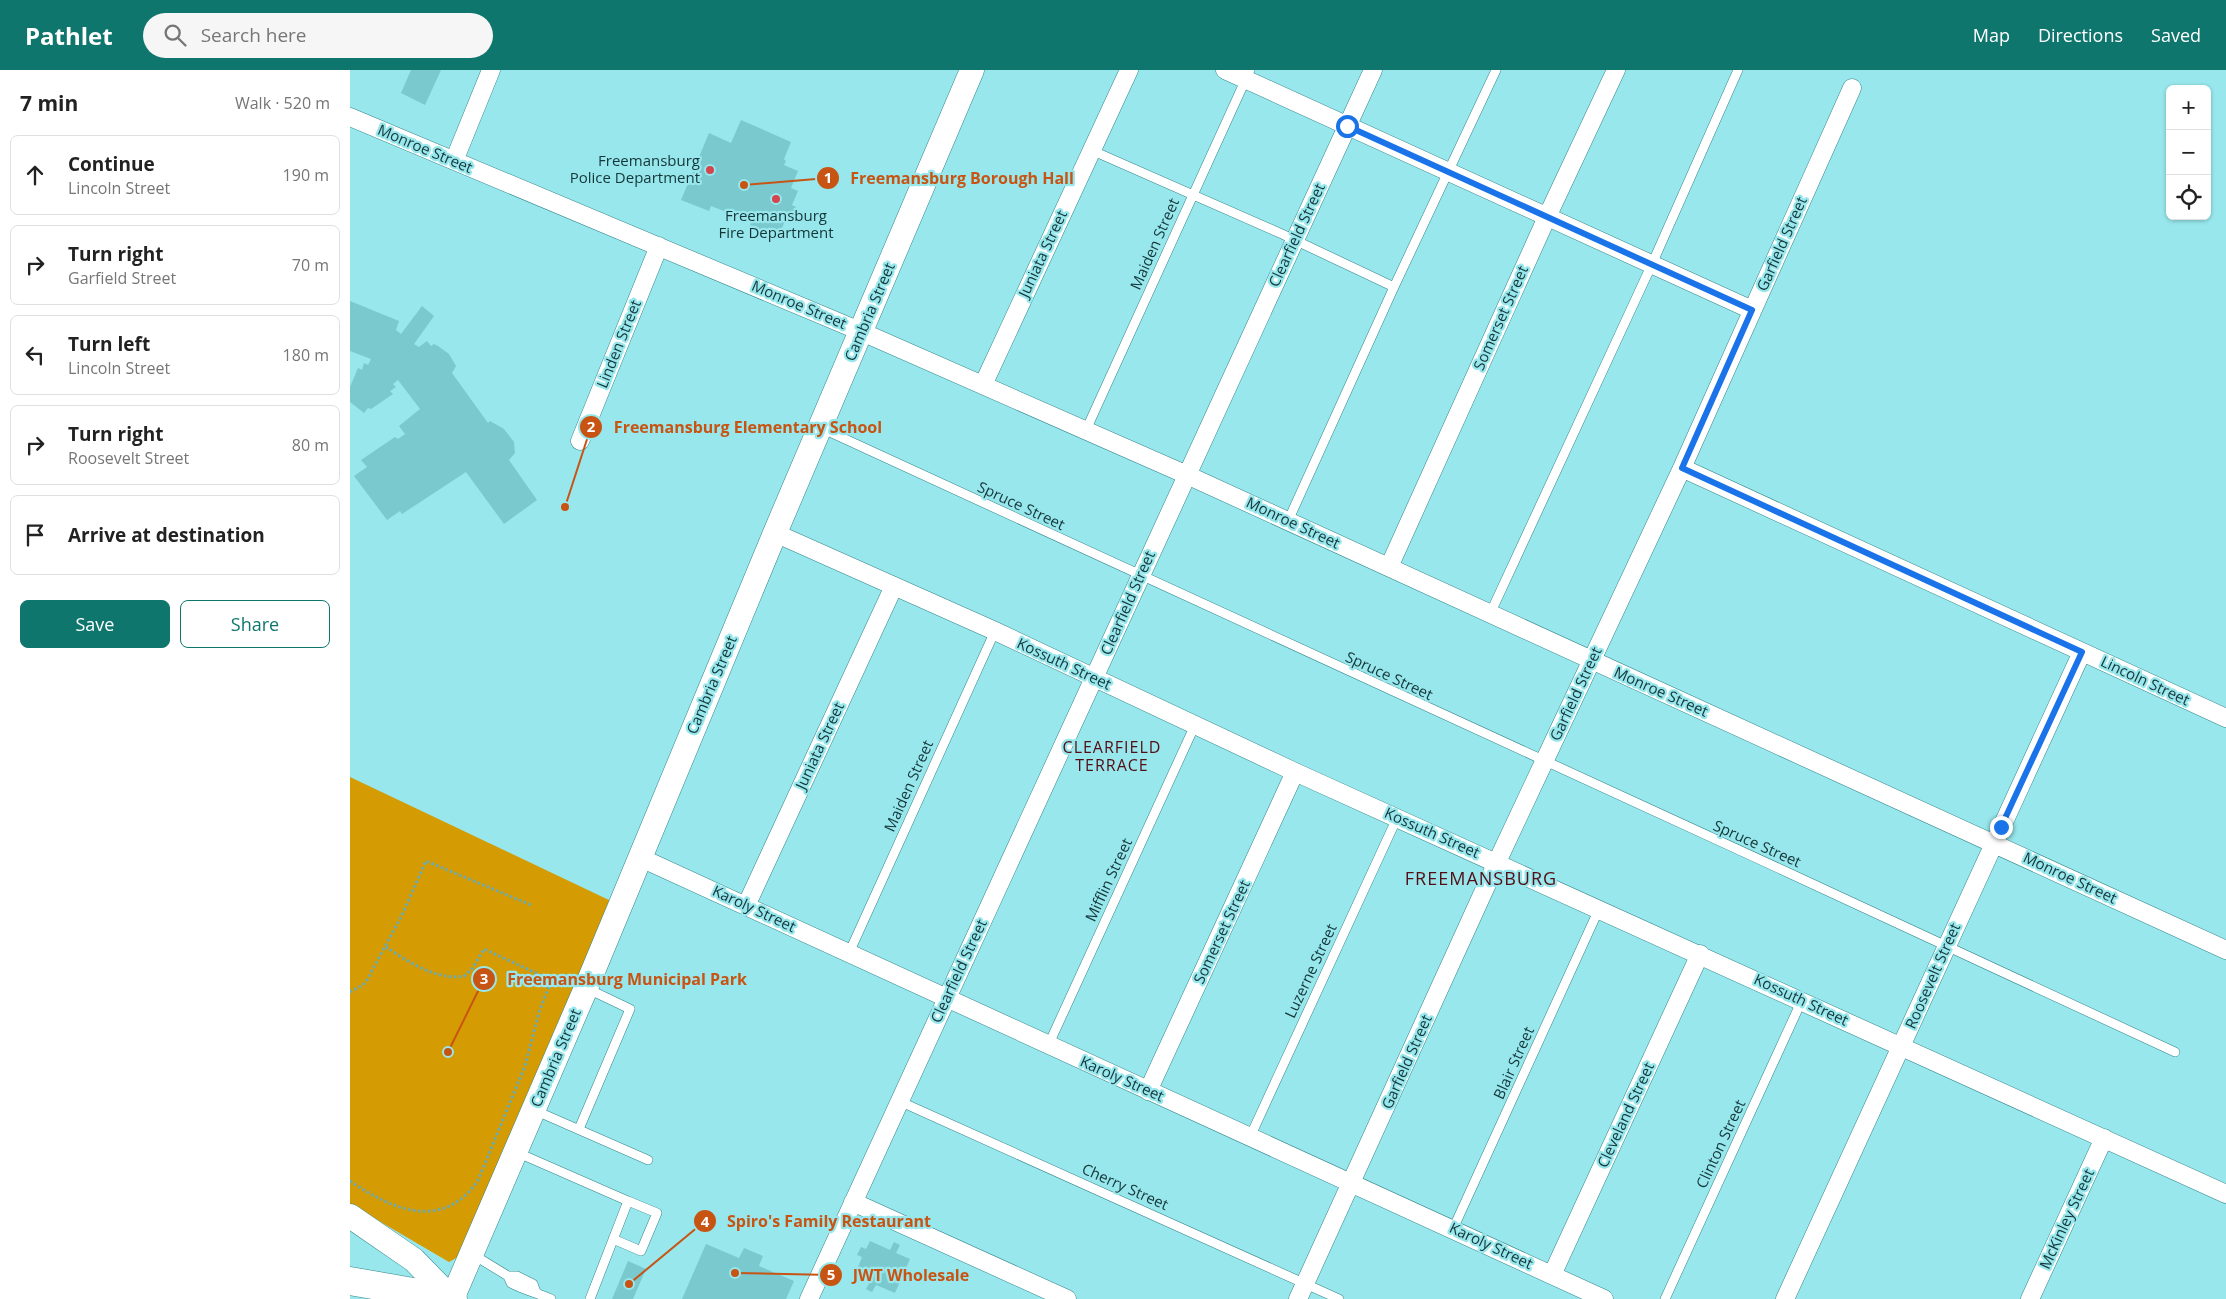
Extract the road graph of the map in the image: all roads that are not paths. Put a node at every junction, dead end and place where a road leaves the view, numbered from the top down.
1 (491, 70) edge
2 (972, 70) edge
3 (1129, 70) edge
4 (1224, 70) edge
5 (1373, 70) edge
6 (1496, 70) edge
7 (1616, 70) edge
8 (1738, 70) edge
9 (1248, 75) edge
10 (1852, 88) dead end
11 (350, 117) edge
12 (1347, 126) junction
13 (1091, 150) junction
14 (454, 161) junction
15 (1448, 173) junction
16 (1192, 195) junction
17 (1547, 217) junction
18 (1295, 240) junction
19 (659, 246) junction
20 (1652, 264) junction
21 (1394, 287) junction
22 (1752, 310) junction
23 (862, 332) junction
24 (983, 385) junction
25 (821, 428) junction
26 (1086, 430) junction
27 (580, 441) dead end
28 (1682, 468) junction
29 (1187, 475) junction
30 (1288, 521) junction
31 (776, 533) junction
32 (1389, 567) junction
33 (1140, 577) junction
34 (894, 586) junction
35 (1490, 614) junction
36 (995, 631) junction
37 (2082, 652) junction
38 (1591, 660) junction
39 (1094, 678) junction
40 (2226, 718) edge
41 (1195, 725) junction
42 (1544, 762) junction
43 (1295, 772) junction
44 (1397, 818) junction
45 (1994, 843) junction
46 (641, 858) junction
47 (1497, 862) junction
48 (746, 906) junction
49 (1599, 909) junction
50 (1947, 945) junction
51 (2226, 950) edge
52 (849, 953) junction
53 (1700, 954) junction
54 (578, 985) junction
55 (946, 998) junction
56 (1802, 1000) junction
57 (1048, 1046) junction
58 (1901, 1046) junction
59 (2175, 1052) dead end
60 (1148, 1092) junction
61 (899, 1101) junction
62 (534, 1110) junction
63 (579, 1129) junction
64 (1250, 1137) junction
65 (2104, 1138) junction
66 (516, 1152) junction
67 (648, 1160) dead end
68 (1352, 1182) junction
69 (2226, 1194) edge
70 (628, 1201) junction
71 (853, 1202) junction
72 (350, 1216) edge
73 (1453, 1229) junction
74 (613, 1240) junction
75 (471, 1254) junction
76 (1552, 1275) junction
77 (350, 1281) edge
78 (1302, 1291) edge
79 (452, 1299) edge
80 (551, 1299) edge
81 (590, 1299) edge
82 (809, 1299) edge
83 (1067, 1299) edge
84 (1339, 1299) edge
85 (1604, 1299) edge
86 (1664, 1299) edge
87 (1785, 1299) edge
88 (2030, 1299) edge

1 - 14 street
2 - 23 street, Cambria Street
3 - 13 street, Juniata Street
4 - 9 street
5 - 12 street, Clearfield Street
6 - 15 lane
7 - 17 street, Somerset Street
8 - 20 lane
9 - 12 street
9 - 16 lane, Maiden Street
10 - 22 street, Garfield Street
11 - 14 street, Monroe Street
12 - 15 street
12 - 18 street, Clearfield Street
13 - 16 lane
13 - 24 street, Juniata Street
14 - 19 street, Monroe Street
15 - 17 street
15 - 21 lane
16 - 18 lane
16 - 26 lane, Maiden Street
17 - 20 street
17 - 32 street, Somerset Street
18 - 21 lane
18 - 29 street, Clearfield Street
19 - 23 street, Monroe Street
19 - 27 street, Linden Street
20 - 22 street
20 - 35 lane
21 - 30 lane
22 - 28 street, Garfield Street
23 - 24 street, Monroe Street
23 - 25 street, Cambria Street
24 - 26 street, Monroe Street
25 - 31 street, Cambria Street
25 - 33 lane, Spruce Street
26 - 29 street, Monroe Street
28 - 37 street, Lincoln Street
28 - 38 street, Garfield Street
29 - 30 street, Monroe Street
29 - 33 street, Clearfield Street
30 - 32 street, Monroe Street
31 - 34 street, Kossuth Street
31 - 46 street, Cambria Street
32 - 35 street, Monroe Street
33 - 39 street, Clearfield Street
33 - 42 lane, Spruce Street
34 - 36 street, Kossuth Street
34 - 48 street, Juniata Street
35 - 38 street, Monroe Street
36 - 39 street, Kossuth Street
36 - 52 lane, Maiden Street
37 - 40 street, Lincoln Street
37 - 45 street, Roosevelt Street
38 - 42 street, Garfield Street
38 - 45 street, Monroe Street
39 - 41 street, Kossuth Street
39 - 55 street, Clearfield Street
41 - 43 street, Kossuth Street
41 - 57 lane, Mifflin Street
42 - 47 street, Garfield Street
42 - 50 lane, Spruce Street
43 - 44 street, Kossuth Street
43 - 60 street, Somerset Street
44 - 47 street, Kossuth Street
44 - 64 lane, Luzerne Street
45 - 50 street, Roosevelt Street
45 - 51 street, Monroe Street
46 - 48 street, Karoly Street
46 - 54 street, Cambria Street
47 - 49 street, Kossuth Street
47 - 68 street, Garfield Street
48 - 52 street, Karoly Street
49 - 53 street, Kossuth Street
49 - 73 lane, Blair Street
50 - 58 street, Roosevelt Street
50 - 59 lane, Spruce Street
52 - 55 street, Karoly Street
53 - 56 street, Kossuth Street
53 - 76 street, Cleveland Street
54 - 62 street, Cambria Street
54 - 63 lane
55 - 57 street, Karoly Street
55 - 61 street, Clearfield Street
56 - 58 street, Kossuth Street
56 - 86 lane, Clinton Street
57 - 60 street, Karoly Street
58 - 65 street, Kossuth Street
58 - 87 street, Roosevelt Street
60 - 64 street, Karoly Street
61 - 71 street, Clearfield Street
61 - 78 lane, Cherry Street
62 - 63 lane
62 - 66 street, Cambria Street
63 - 67 lane
64 - 68 street, Karoly Street
65 - 69 street, Kossuth Street
65 - 88 street, McKinley Street
66 - 70 lane
66 - 75 street, Cambria Street
68 - 73 street, Karoly Street
68 - 78 street, Garfield Street
70 - 74 lane
70 - 74 lane
71 - 82 street, Clearfield Street
71 - 83 street
72 - 79 street
73 - 76 street, Karoly Street
74 - 81 lane
75 - 79 street, Cambria Street
75 - 80 lane
76 - 85 street, Karoly Street
77 - 79 main road
78 - 84 lane, Cherry Street

